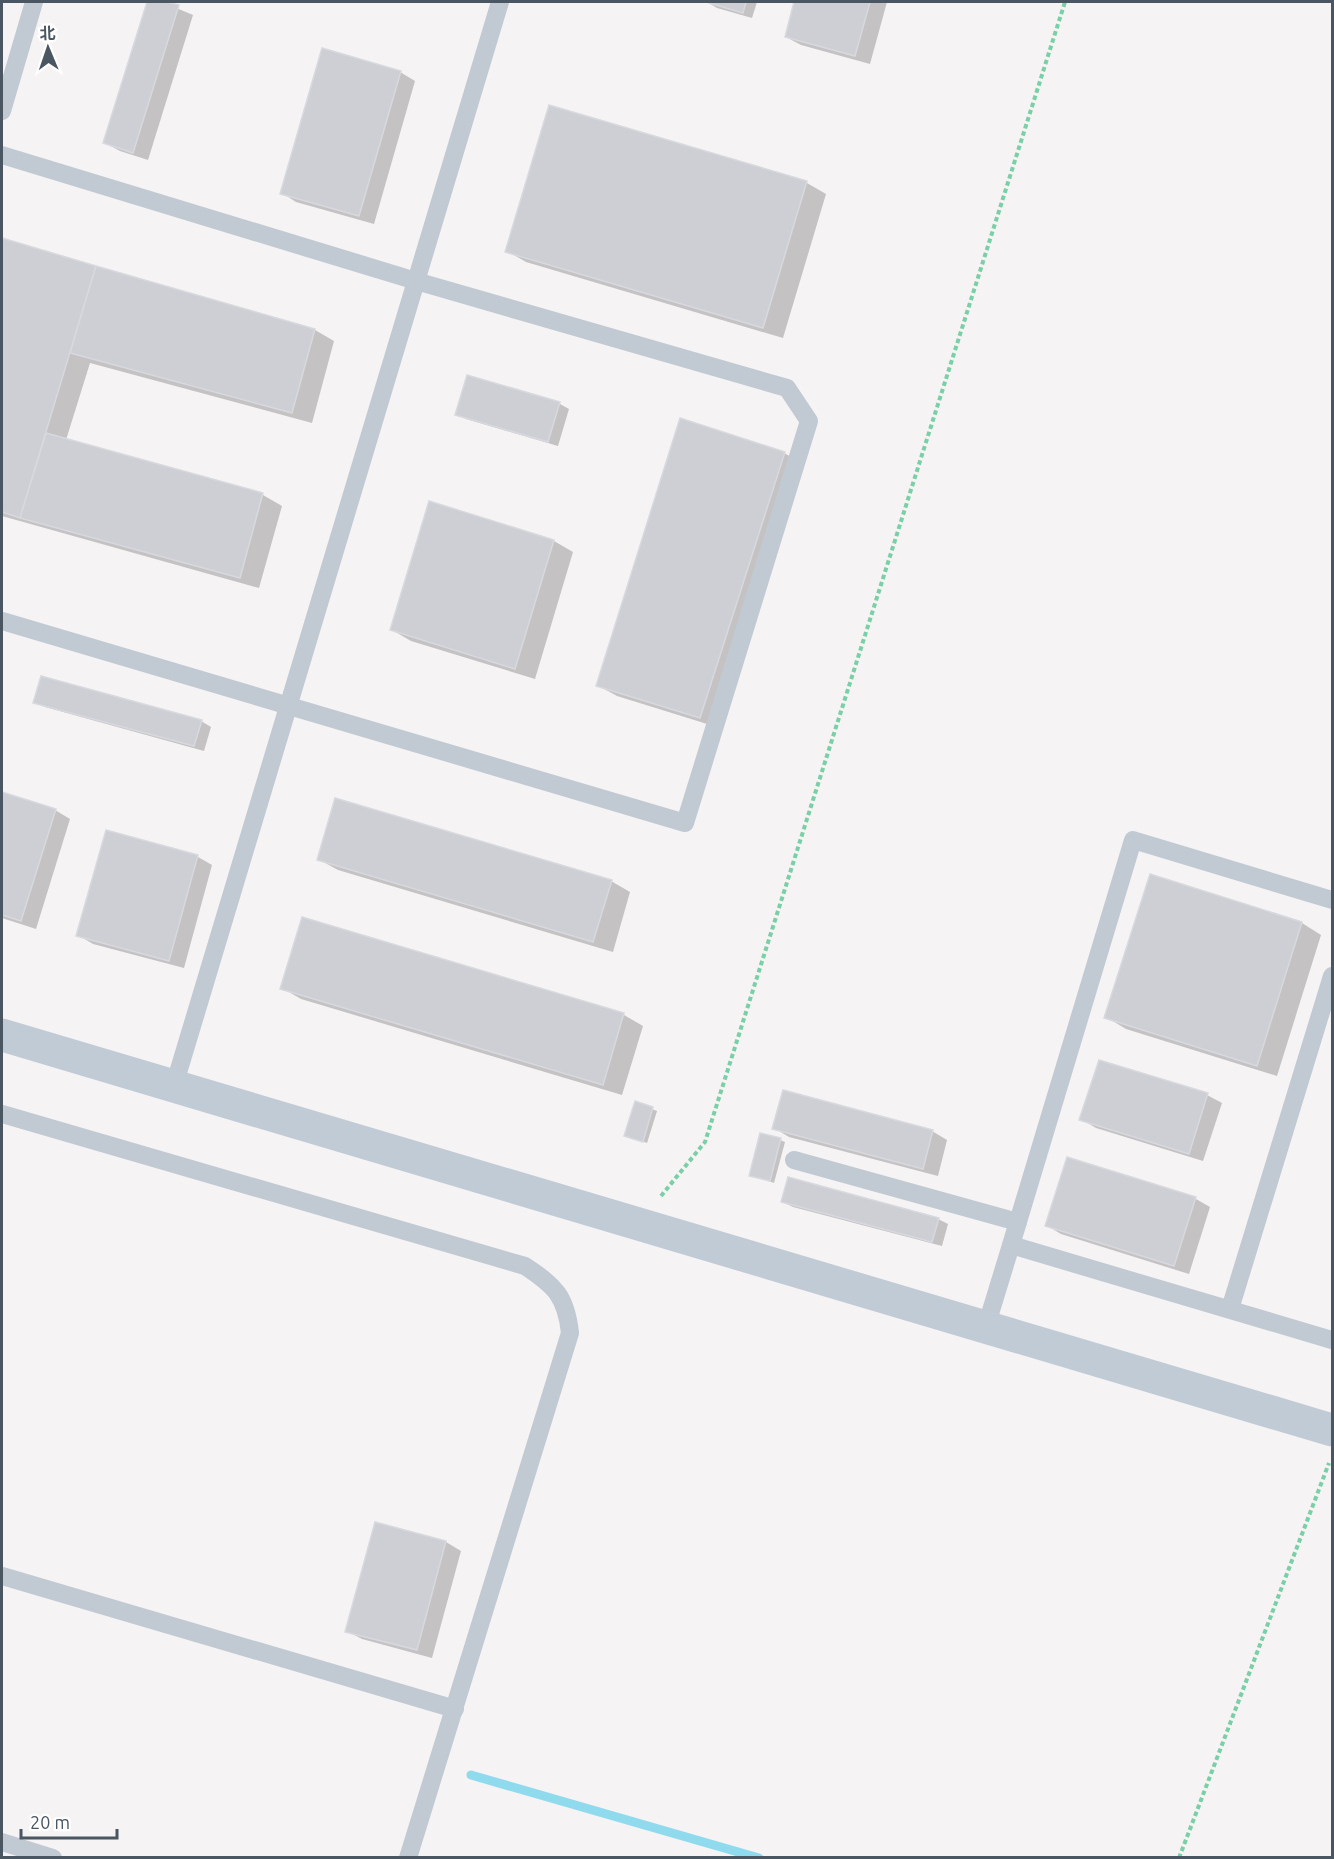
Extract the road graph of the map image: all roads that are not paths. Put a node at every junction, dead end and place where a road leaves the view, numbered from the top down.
1 (34, 2) edge
2 (500, 2) edge
3 (2, 111) edge
4 (2, 155) edge
5 (416, 281) junction
6 (2, 621) edge
7 (289, 706) junction
8 (1332, 900) edge
9 (1332, 976) edge
10 (2, 1035) edge
11 (174, 1086) junction
12 (2, 1114) edge
13 (794, 1160) dead end
14 (1018, 1222) junction
15 (1011, 1245) junction
16 (1230, 1309) junction
17 (986, 1328) junction
18 (1332, 1340) edge
19 (1332, 1430) edge
20 (3, 1582) edge
21 (454, 1709) junction
22 (2, 1842) edge
23 (53, 1857) edge
24 (408, 1857) edge

1 - 3 lane
2 - 5 lane
4 - 5 lane
5 - 7 lane
5 - 7 lane
6 - 7 lane
7 - 11 lane
8 - 14 lane
9 - 16 lane
10 - 11 street
11 - 17 street
12 - 21 lane
13 - 14 lane
14 - 15 lane
15 - 16 lane
15 - 17 lane
16 - 18 lane
17 - 19 street
20 - 21 lane
21 - 24 lane
22 - 23 lane

